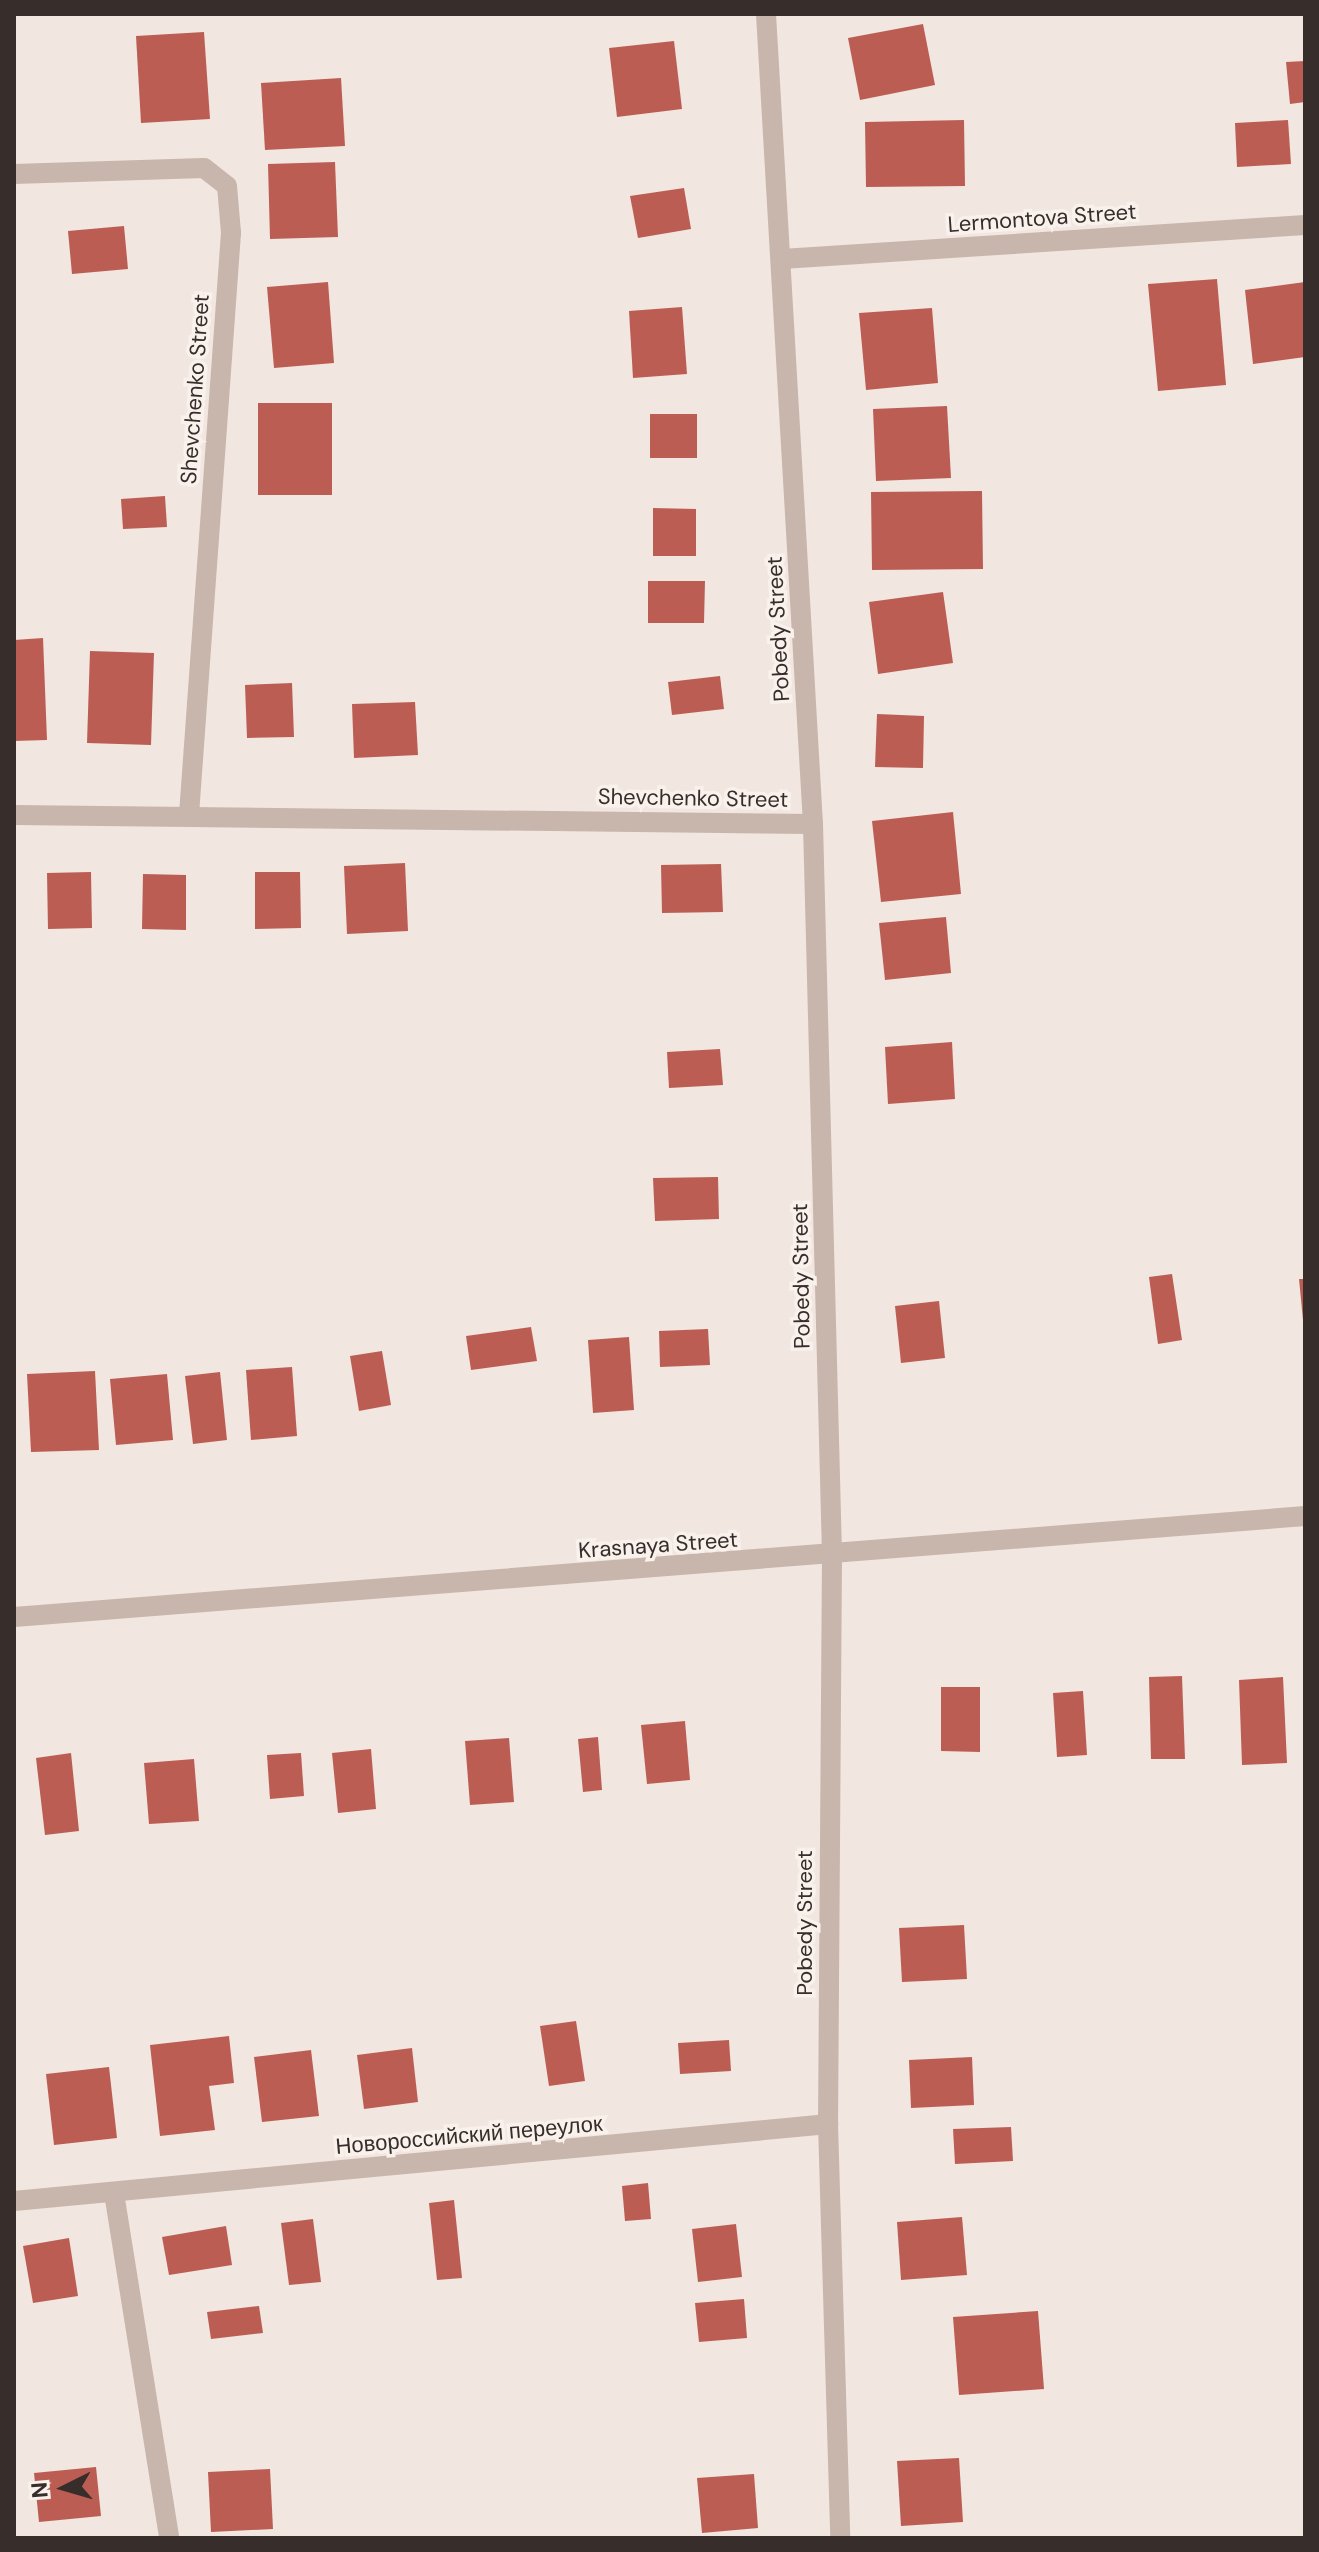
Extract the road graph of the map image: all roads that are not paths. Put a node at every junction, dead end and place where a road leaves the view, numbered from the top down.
1 (766, 14) edge
2 (14, 174) edge
3 (1305, 225) edge
4 (782, 259) junction
5 (14, 815) edge
6 (189, 815) junction
7 (813, 824) junction
8 (1305, 1516) edge
9 (832, 1556) junction
10 (14, 1617) edge
11 (828, 2124) junction
12 (114, 2193) junction
13 (14, 2201) edge
14 (169, 2538) edge
15 (840, 2538) edge

1 - 4 street, Pobedy Street
2 - 6 street, Shevchenko Street
3 - 4 street, Lermontova Street
4 - 7 street, Pobedy Street
5 - 6 street, Shevchenko Street
6 - 7 street, Shevchenko Street
7 - 9 street, Pobedy Street
8 - 9 street, Krasnaya Street
9 - 10 street, Krasnaya Street
9 - 11 street, Pobedy Street
11 - 12 street, Новороссийский переулок
11 - 15 street, Pobedy Street
12 - 13 street, Новороссийский переулок
12 - 14 street

